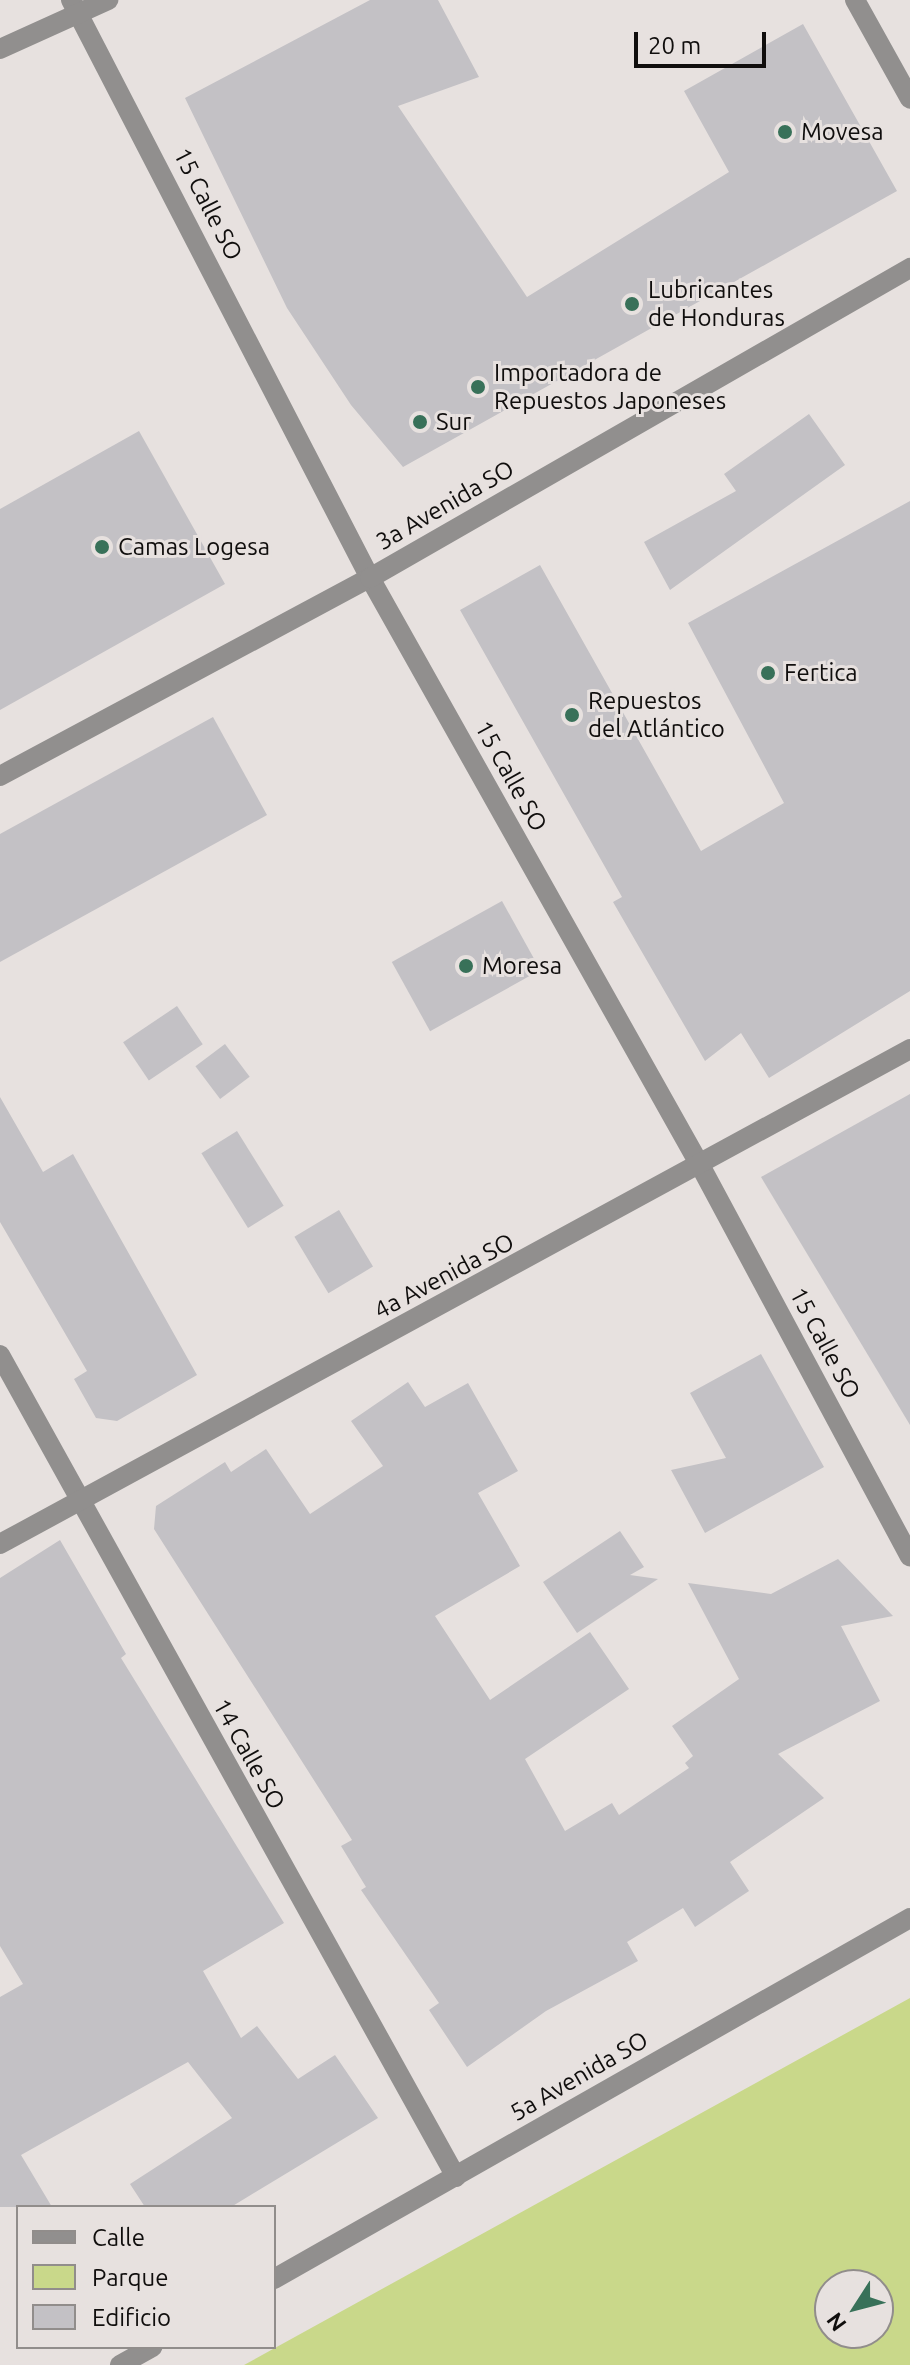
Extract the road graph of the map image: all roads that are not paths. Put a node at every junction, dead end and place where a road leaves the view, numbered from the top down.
1 (108, 0) edge
2 (855, 0) edge
3 (75, 7) edge
4 (0, 49) edge
5 (910, 99) edge
6 (910, 268) edge
7 (370, 578) junction
8 (0, 776) edge
9 (910, 1049) edge
10 (701, 1167) junction
11 (0, 1355) edge
12 (78, 1502) junction
13 (0, 1544) edge
14 (910, 1557) edge
15 (910, 1918) edge
16 (456, 2177) junction
17 (276, 2278) edge
18 (148, 2349) edge
19 (120, 2365) edge

1 - 3 street
2 - 5 street
3 - 4 street
3 - 7 street, 15 Calle SO
6 - 7 street, 3a Avenida SO
7 - 8 street, 3a Avenida SO
7 - 10 street, 15 Calle SO
9 - 10 street, 4a Avenida SO
10 - 12 street, 4a Avenida SO
10 - 14 street, 15 Calle SO
11 - 12 street, 14 Calle SO
12 - 13 street, 4a Avenida SO
12 - 16 street, 14 Calle SO
15 - 16 street, 5a Avenida SO
16 - 17 street, 5a Avenida SO
18 - 19 street

